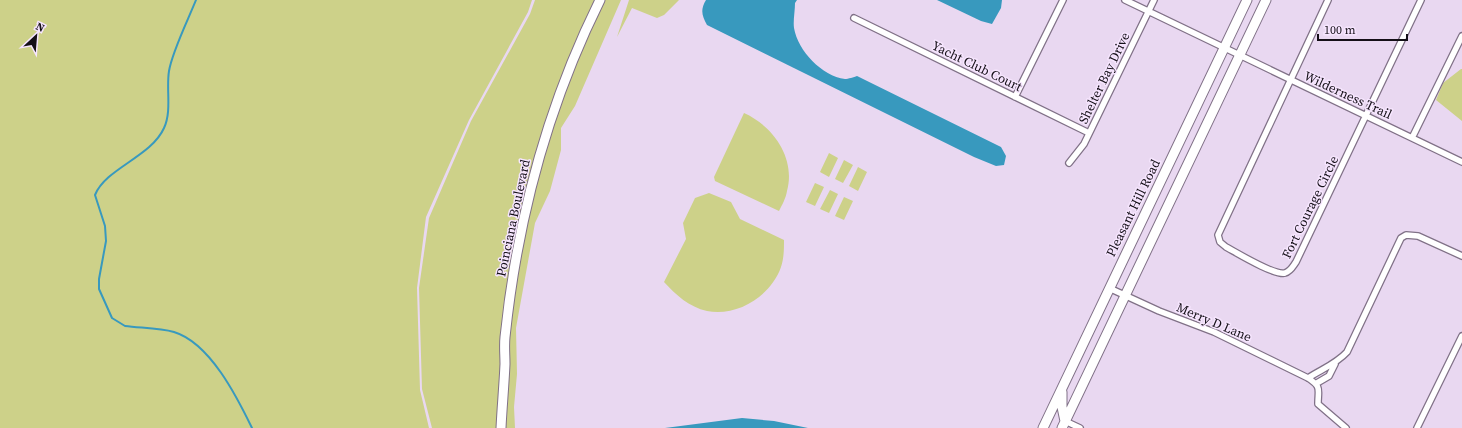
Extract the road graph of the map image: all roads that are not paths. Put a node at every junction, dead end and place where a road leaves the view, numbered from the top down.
1 (600, 0) edge
2 (1063, 0) edge
3 (1124, 0) edge
4 (1154, 0) edge
5 (1247, 0) edge
6 (1266, 0) edge
7 (1328, 0) edge
8 (1421, 0) edge
9 (1149, 12) junction
10 (854, 18) dead end
11 (1462, 36) edge
12 (1224, 49) junction
13 (1239, 55) junction
14 (1290, 80) junction
15 (1015, 97) junction
16 (1366, 116) junction
17 (1089, 133) junction
18 (1412, 138) junction
19 (1462, 162) edge
20 (1069, 163) dead end
21 (1462, 256) edge
22 (1109, 288) junction
23 (1125, 296) junction
24 (1462, 336) edge
25 (1335, 364) junction
26 (1308, 378) junction
27 (1317, 384) junction
28 (1063, 386) junction
29 (1063, 424) edge
30 (501, 428) edge
31 (1043, 428) edge
32 (1080, 428) edge
33 (1346, 428) edge
34 (1417, 428) edge

1 - 30 main road, Poinciana Boulevard
2 - 15 street
3 - 9 street, Wilderness Trail
4 - 9 street, Shelter Bay Drive
5 - 12 main road, Pleasant Hill Road
6 - 13 main road
7 - 14 street
8 - 16 street
9 - 12 street, Wilderness Trail
9 - 17 street, Shelter Bay Drive
10 - 15 street, Yacht Club Court
11 - 18 street
12 - 13 street, Wilderness Trail
12 - 22 main road, Pleasant Hill Road
13 - 14 street, Wilderness Trail
13 - 23 main road
14 - 16 street, Wilderness Trail
14 - 16 street, Fort Courage Circle
15 - 17 street, Yacht Club Court
16 - 18 street, Wilderness Trail
17 - 20 street, Shelter Bay Drive
18 - 19 street, Wilderness Trail
21 - 25 street
22 - 23 street, Merry D Lane
22 - 28 main road, Pleasant Hill Road
23 - 26 street, Merry D Lane
23 - 29 main road
24 - 34 street
25 - 26 street
25 - 27 street
26 - 27 street, Merry D Lane
27 - 33 street
28 - 29 main road
28 - 31 main road, Pleasant Hill Road
29 - 32 street

